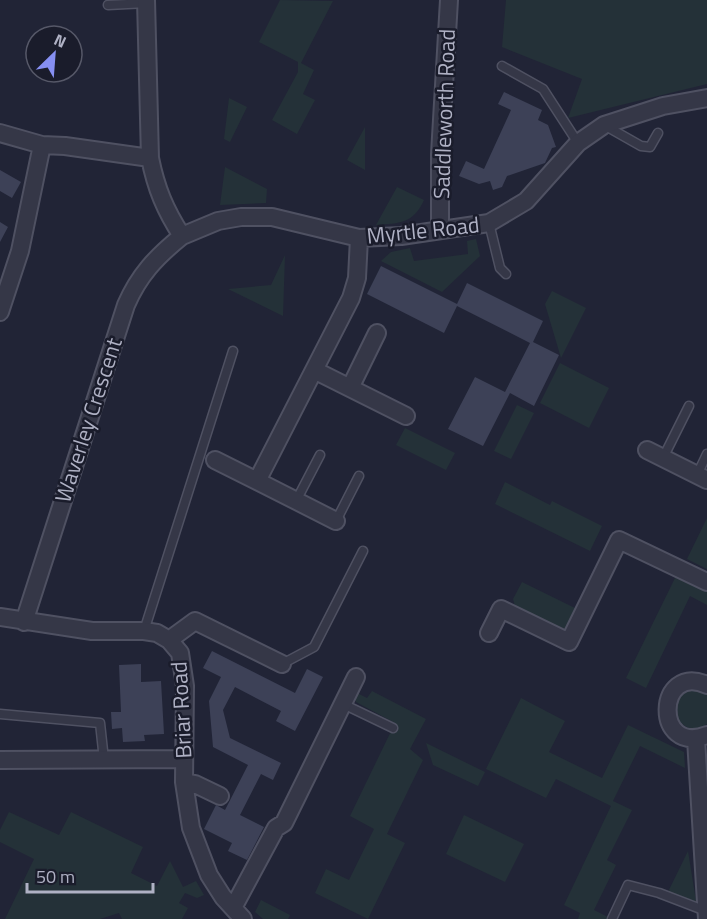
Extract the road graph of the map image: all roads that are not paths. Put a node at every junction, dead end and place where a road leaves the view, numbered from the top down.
1 (449, 0) edge
2 (147, 2) edge
3 (108, 5) dead end
4 (502, 66) dead end
5 (707, 98) edge
6 (604, 125) junction
7 (0, 133) edge
8 (658, 134) dead end
9 (578, 143) junction
10 (42, 145) junction
11 (150, 158) junction
12 (489, 223) junction
13 (440, 228) junction
14 (182, 236) junction
15 (359, 238) junction
16 (506, 274) dead end
17 (0, 312) edge
18 (377, 333) dead end
19 (233, 351) dead end
20 (316, 371) junction
21 (350, 388) junction
22 (689, 406) dead end
23 (406, 416) dead end
24 (647, 450) dead end
25 (707, 454) edge
26 (320, 455) dead end
27 (663, 458) junction
28 (215, 460) dead end
29 (359, 476) dead end
30 (702, 477) edge
31 (257, 481) junction
32 (296, 501) junction
33 (336, 521) joint
34 (363, 551) dead end
35 (707, 582) edge
36 (0, 617) edge
37 (24, 622) junction
38 (144, 631) junction
39 (489, 633) dead end
40 (170, 640) junction
41 (282, 664) joint
42 (356, 677) dead end
43 (707, 685) edge
44 (342, 704) junction
45 (0, 714) edge
46 (393, 728) dead end
47 (701, 737) edge
48 (184, 759) junction
49 (0, 760) edge
50 (104, 760) junction
51 (184, 782) junction
52 (220, 796) dead end
53 (706, 882) edge
54 (238, 914) edge
55 (706, 915) edge
56 (612, 919) edge

1 - 13 street, Saddleworth Road
2 - 3 lane
2 - 11 street
4 - 9 lane
5 - 6 street, Myrtle Road
6 - 8 lane
6 - 9 street, Myrtle Road
7 - 10 street
9 - 12 street, Myrtle Road
10 - 11 street
10 - 17 street
11 - 14 street
12 - 13 street, Myrtle Road
12 - 16 lane
13 - 15 street, Myrtle Road
14 - 15 street, Myrtle Road
14 - 37 street, Waverley Crescent
15 - 20 street
18 - 21 street
19 - 38 lane
20 - 21 street
20 - 31 street
21 - 23 street
22 - 27 lane
24 - 27 street
25 - 30 lane
26 - 32 lane
27 - 30 street
28 - 31 street
29 - 33 lane
31 - 32 street
32 - 33 street
34 - 41 lane
35 - 39 street
36 - 37 street, Briar Road
37 - 38 street, Briar Road
38 - 40 street, Briar Road
40 - 41 street
40 - 48 street, Briar Road
42 - 44 street, Briar Road
43 - 47 street
44 - 46 lane
44 - 54 street, Briar Road
45 - 50 lane
47 - 53 street
48 - 50 street
48 - 51 street, Briar Road
49 - 50 street
51 - 52 street
51 - 54 street, Briar Road
53 - 55 street
55 - 56 lane

